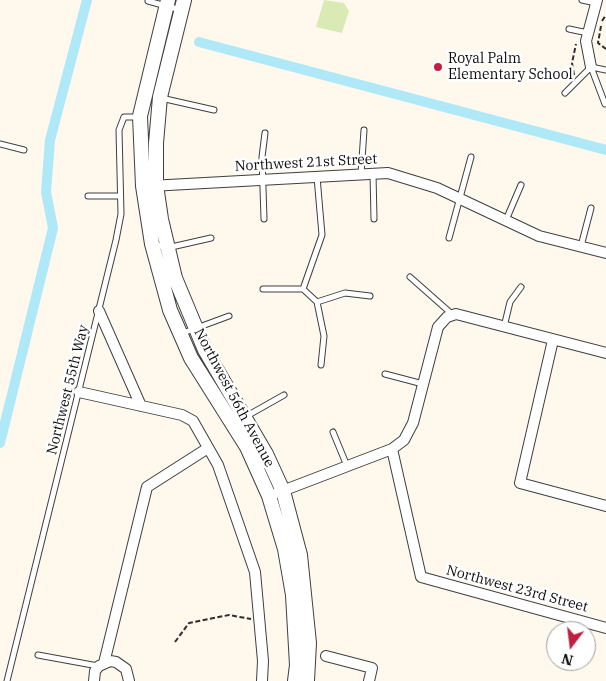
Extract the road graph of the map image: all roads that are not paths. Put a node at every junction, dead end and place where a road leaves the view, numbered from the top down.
1 (582, 0) edge
2 (148, 1) dead end
3 (600, 1) edge
4 (167, 3) edge
5 (183, 5) edge
6 (569, 28) dead end
7 (588, 34) junction
8 (591, 67) junction
9 (606, 70) edge
10 (565, 93) dead end
11 (145, 94) junction
12 (160, 97) junction
13 (605, 104) edge
14 (214, 110) dead end
15 (140, 116) junction
16 (364, 130) dead end
17 (265, 132) dead end
18 (0, 144) edge
19 (24, 150) dead end
20 (471, 157) dead end
21 (360, 174) junction
22 (373, 174) junction
23 (316, 176) junction
24 (262, 180) junction
25 (521, 185) dead end
26 (150, 186) junction
27 (88, 196) dead end
28 (120, 196) junction
29 (460, 198) junction
30 (592, 208) dead end
31 (264, 219) dead end
32 (374, 219) dead end
33 (506, 220) junction
34 (211, 238) dead end
35 (449, 238) dead end
36 (152, 244) junction
37 (581, 246) junction
38 (167, 248) junction
39 (606, 253) edge
40 (410, 277) dead end
41 (521, 286) dead end
42 (263, 289) dead end
43 (303, 289) junction
44 (370, 296) dead end
45 (317, 302) junction
46 (99, 311) junction
47 (229, 316) dead end
48 (450, 316) junction
49 (504, 327) junction
50 (196, 328) junction
51 (181, 334) junction
52 (553, 340) junction
53 (606, 353) edge
54 (322, 365) dead end
55 (385, 374) dead end
56 (423, 384) junction
57 (78, 392) junction
58 (284, 395) dead end
59 (141, 406) junction
60 (245, 417) junction
61 (333, 432) dead end
62 (208, 448) junction
63 (392, 449) junction
64 (347, 466) junction
65 (283, 491) junction
66 (269, 496) junction
67 (606, 506) edge
68 (605, 625) edge
69 (38, 656) dead end
70 (326, 656) dead end
71 (102, 664) junction
72 (7, 681) edge
73 (94, 681) edge
74 (129, 681) edge
75 (262, 681) edge
76 (295, 681) edge
77 (307, 681) edge
78 (369, 681) edge

1 - 3 lane
2 - 4 lane
3 - 7 street
4 - 5 lane
4 - 11 street, Northwest 56th Avenue
5 - 12 street, Northwest 56th Avenue
6 - 7 lane
7 - 8 street
8 - 9 lane
8 - 10 lane
8 - 13 lane
11 - 12 lane
11 - 15 street, Northwest 56th Avenue
12 - 14 lane
12 - 26 street, Northwest 56th Avenue
15 - 26 street, Northwest 56th Avenue
15 - 28 lane, Northwest 55th Way
16 - 21 lane
17 - 24 lane
18 - 19 lane
20 - 29 lane
21 - 22 street, Northwest 21st Street
21 - 23 street, Northwest 21st Street
22 - 29 street, Northwest 21st Street
22 - 32 lane
23 - 24 street, Northwest 21st Street
23 - 43 lane
24 - 26 street, Northwest 21st Street
24 - 31 lane
25 - 33 lane
26 - 36 street, Northwest 56th Avenue
26 - 38 street, Northwest 56th Avenue
27 - 28 lane
28 - 46 lane, Northwest 55th Way
29 - 33 street, Northwest 21st Street
29 - 35 lane
30 - 37 lane
33 - 37 street, Northwest 21st Street
34 - 38 lane
36 - 38 lane
36 - 51 street, Northwest 56th Avenue
37 - 39 street, Northwest 21st Street
38 - 50 street, Northwest 56th Avenue
40 - 48 lane
41 - 49 lane
42 - 43 lane
43 - 45 lane
44 - 45 lane
45 - 54 lane
46 - 57 lane, Northwest 55th Way
46 - 59 street
47 - 50 lane
48 - 49 street
48 - 56 street
49 - 52 street
50 - 51 lane
50 - 60 street, Northwest 56th Avenue
51 - 66 street, Northwest 56th Avenue
52 - 53 street
52 - 67 street
55 - 56 lane
56 - 63 street
57 - 59 street
57 - 72 lane, Northwest 55th Way
58 - 60 lane
59 - 62 street
60 - 65 street, Northwest 56th Avenue
61 - 64 lane
62 - 71 street
62 - 75 street
63 - 64 street
63 - 68 street, Northwest 23rd Street
64 - 65 street
65 - 66 street
65 - 77 street, Northwest 56th Avenue
66 - 76 street, Northwest 56th Avenue
69 - 71 lane
70 - 78 street
71 - 73 street
71 - 74 street

